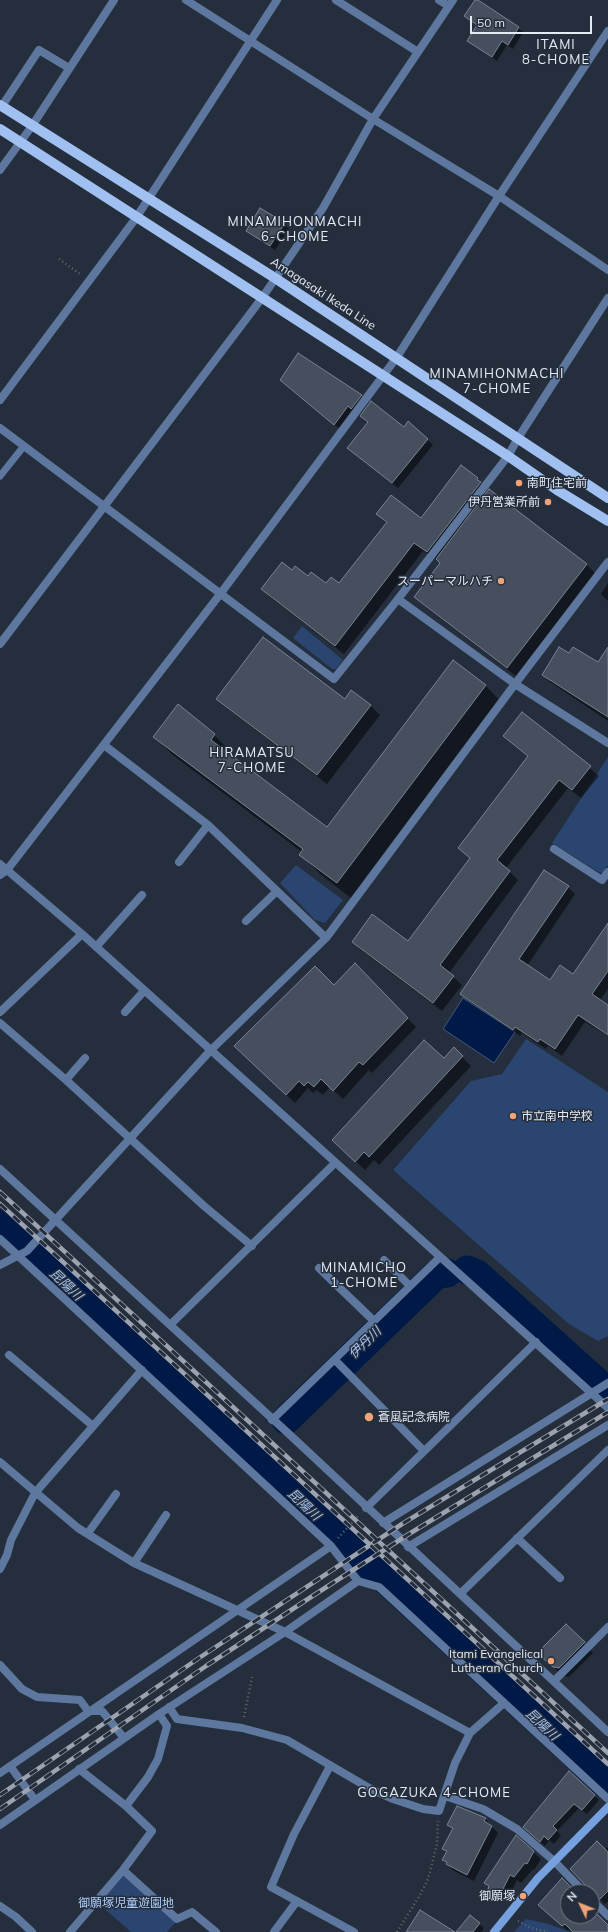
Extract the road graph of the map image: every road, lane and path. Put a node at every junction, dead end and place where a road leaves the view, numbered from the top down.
1 (114, 0) edge
2 (186, 0) edge
3 (277, 0) edge
4 (336, 0) edge
5 (439, 0) edge
6 (346, 3) edge
7 (451, 3) edge
8 (608, 31) edge
9 (250, 42) junction
10 (418, 52) junction
11 (69, 68) junction
12 (1, 105) edge
13 (372, 119) junction
14 (32, 126) junction
15 (0, 129) edge
16 (20, 142) junction
17 (0, 170) edge
18 (499, 196) junction
19 (150, 198) junction
20 (136, 218) junction
21 (59, 259) dead end
22 (608, 270) edge
23 (275, 278) junction
24 (89, 280) junction
25 (262, 298) junction
26 (608, 298) edge
27 (397, 357) junction
28 (383, 375) junction
29 (0, 400) edge
30 (0, 428) edge
31 (518, 438) junction
32 (24, 446) junction
33 (508, 456) junction
34 (0, 476) edge
35 (608, 498) edge
36 (104, 507) junction
37 (608, 521) edge
38 (608, 562) edge
39 (221, 593) junction
40 (398, 599) junction
41 (0, 644) edge
42 (515, 684) junction
43 (608, 743) edge
44 (104, 745) junction
45 (208, 825) junction
46 (554, 849) dead end
47 (179, 862) dead end
48 (0, 864) edge
49 (7, 870) junction
50 (608, 872) edge
51 (0, 875) edge
52 (277, 891) junction
53 (142, 895) dead end
54 (246, 922) dead end
55 (82, 934) junction
56 (326, 938) junction
57 (96, 947) junction
58 (144, 991) junction
59 (0, 1012) edge
60 (124, 1012) dead end
61 (0, 1023) edge
62 (210, 1050) junction
63 (85, 1058) dead end
64 (66, 1080) junction
65 (129, 1138) junction
66 (335, 1163) junction
67 (0, 1169) edge
68 (55, 1221) junction
69 (0, 1239) edge
70 (252, 1246) junction
71 (19, 1256) junction
72 (440, 1257) junction
73 (384, 1260) dead end
74 (0, 1265) edge
75 (319, 1268) dead end
76 (410, 1286) junction
77 (374, 1321) junction
78 (170, 1325) junction
79 (536, 1342) junction
80 (9, 1355) dead end
81 (335, 1360) junction
82 (142, 1370) junction
83 (608, 1383) edge
84 (595, 1391) junction
85 (608, 1408) edge
86 (272, 1420) junction
87 (608, 1425) edge
88 (93, 1426) junction
89 (424, 1450) junction
90 (608, 1450) edge
91 (0, 1462) edge
92 (35, 1493) junction
93 (116, 1494) dead end
94 (366, 1508) junction
95 (166, 1516) dead end
96 (383, 1523) junction
97 (88, 1534) junction
98 (517, 1538) junction
99 (331, 1546) junction
100 (408, 1547) junction
101 (134, 1563) junction
102 (0, 1569) edge
103 (560, 1578) dead end
104 (358, 1581) junction
105 (460, 1594) junction
106 (235, 1610) junction
107 (608, 1627) edge
108 (285, 1632) junction
109 (0, 1665) edge
110 (252, 1677) dead end
111 (554, 1682) junction
112 (504, 1703) junction
113 (168, 1707) junction
114 (88, 1711) junction
115 (159, 1714) junction
116 (242, 1728) junction
117 (608, 1732) edge
118 (470, 1733) junction
119 (124, 1738) junction
120 (10, 1766) junction
121 (330, 1766) junction
122 (79, 1769) junction
123 (0, 1773) edge
124 (445, 1796) junction
125 (608, 1799) edge
126 (35, 1800) junction
127 (126, 1806) junction
128 (608, 1807) edge
129 (439, 1811) junction
130 (0, 1825) edge
131 (554, 1861) junction
132 (123, 1870) junction
133 (576, 1884) edge
134 (297, 1901) junction
135 (0, 1906) edge
136 (600, 1908) edge
137 (608, 1916) edge
138 (514, 1927) dead end
139 (32, 1932) edge
140 (70, 1932) edge
141 (216, 1932) edge
142 (274, 1932) edge
143 (354, 1932) edge
144 (397, 1932) edge
145 (494, 1932) edge
146 (548, 1932) edge

1 - 11 street
2 - 9 street
3 - 9 street
4 - 6 street
5 - 7 street
6 - 10 street
7 - 10 street
8 - 18 street
9 - 13 street
9 - 19 street
10 - 13 street
11 - 12 street
11 - 14 street
12 - 14 main road, Amagasaki Ikeda Line
13 - 18 street
13 - 23 street
14 - 16 street
14 - 19 main road, Amagasaki Ikeda Line
15 - 16 main road
16 - 17 street
16 - 20 main road
18 - 22 street
18 - 27 street
19 - 20 street
19 - 23 main road, Amagasaki Ikeda Line
20 - 24 street
20 - 25 main road
21 - 24 path
23 - 25 street
23 - 27 main road, Amagasaki Ikeda Line
24 - 29 street
25 - 28 main road
25 - 36 street
26 - 31 street
27 - 28 street
27 - 31 main road, Amagasaki Ikeda Line
28 - 33 main road
28 - 39 street
30 - 32 street
31 - 33 street
31 - 35 main road, Amagasaki Ikeda Line
32 - 34 lane
32 - 36 street
33 - 37 main road
33 - 40 street
36 - 39 street
36 - 41 street
38 - 42 street
39 - 40 street
39 - 44 street
40 - 42 street
42 - 43 street
42 - 56 street
44 - 45 street
44 - 49 street
45 - 47 street
45 - 52 street
46 - 50 street
48 - 49 street
49 - 51 street
49 - 55 street
52 - 54 street
52 - 56 street
53 - 57 street
55 - 57 street
55 - 59 street
56 - 62 street
57 - 58 street
58 - 60 street
58 - 62 street
61 - 64 street
62 - 65 street
62 - 66 street
63 - 64 street
64 - 65 street
65 - 68 street
65 - 70 street
66 - 70 street
66 - 72 street
67 - 68 street
68 - 71 street
68 - 78 street
69 - 71 street
70 - 78 street
71 - 74 street
71 - 82 street
72 - 76 street
72 - 79 street
73 - 76 street
75 - 77 street
76 - 77 street
77 - 81 street
78 - 86 street
79 - 84 street
79 - 89 street
80 - 88 street
81 - 86 street
81 - 89 street
82 - 88 street
82 - 99 street
83 - 84 street
84 - 85 street
84 - 96 street
86 - 94 street
87 - 100 street
88 - 92 street
89 - 94 street
90 - 98 street
91 - 92 street
92 - 97 street
92 - 102 street
93 - 97 street
94 - 96 street
94 - 99 path
95 - 101 street
96 - 100 street
97 - 101 street
98 - 103 street
98 - 105 street
99 - 104 street
99 - 106 street
100 - 105 street
101 - 106 street
104 - 108 street
104 - 112 street
105 - 111 street
106 - 108 street
106 - 114 street
107 - 111 street
108 - 113 street
108 - 118 street
109 - 114 street
110 - 116 path
111 - 117 street
112 - 118 street
112 - 125 street
113 - 115 street
113 - 116 street
114 - 119 street
114 - 120 street
115 - 119 street
115 - 127 street
116 - 121 street
118 - 124 street
119 - 122 street
120 - 123 street
120 - 126 street
121 - 129 street
121 - 134 street
122 - 126 street
122 - 127 street
124 - 129 street
124 - 131 street
126 - 130 street
127 - 132 street
128 - 131 main road
129 - 144 path
131 - 133 street
131 - 145 main road
132 - 140 street
132 - 141 street
134 - 142 street
134 - 143 street
135 - 139 street
136 - 137 street
138 - 146 path

